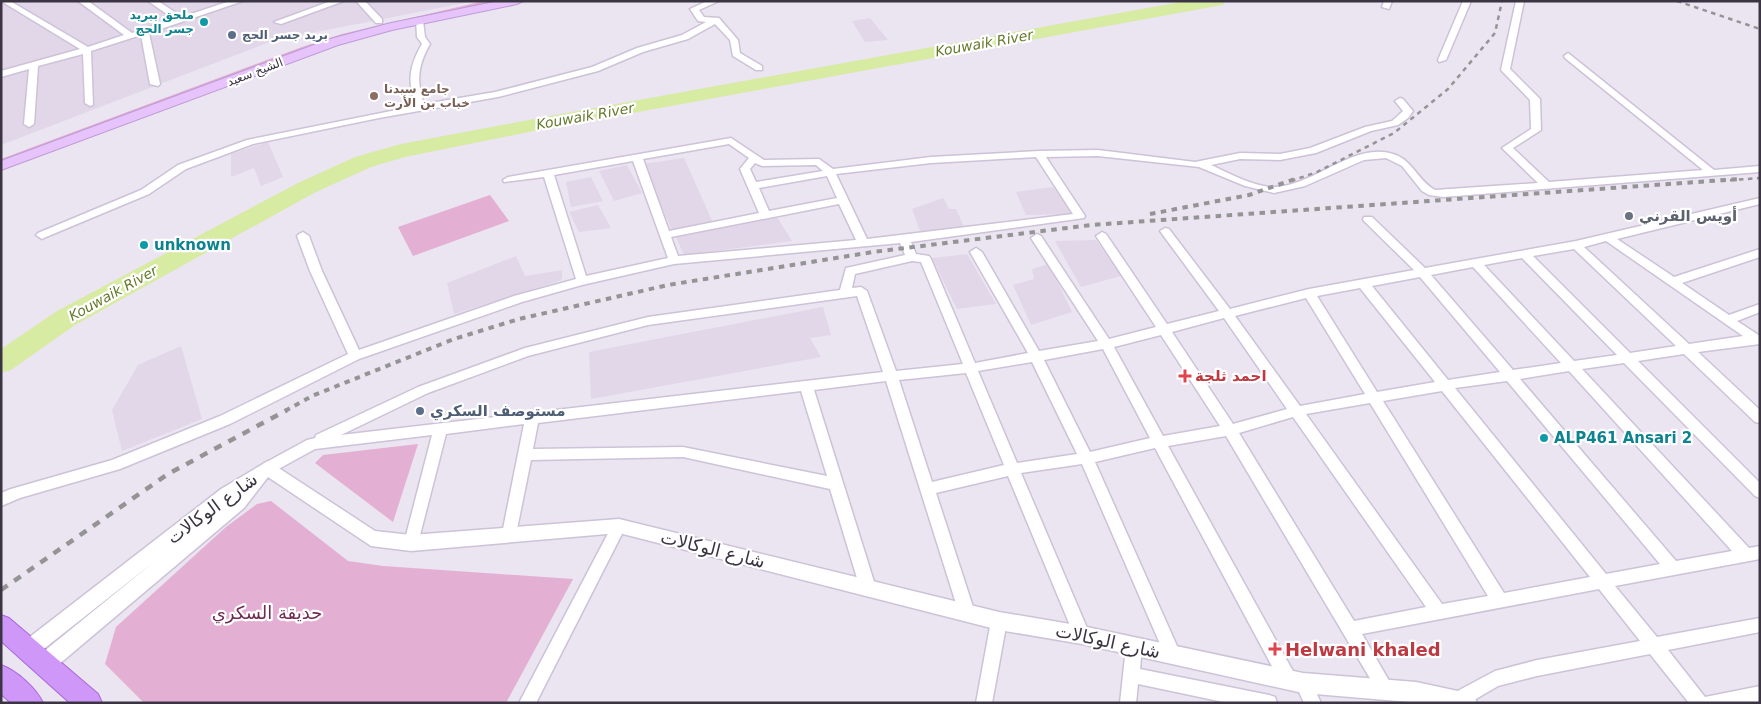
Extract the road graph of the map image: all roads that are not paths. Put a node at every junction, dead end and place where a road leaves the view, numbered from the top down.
1 (4, 1) edge
2 (82, 1) edge
3 (152, 1) edge
4 (239, 1) edge
5 (340, 1) edge
6 (360, 1) edge
7 (462, 1) edge
8 (517, 1) edge
9 (715, 1) edge
10 (1467, 1) edge
11 (1520, 1) edge
12 (181, 20) junction
13 (716, 20) junction
14 (379, 21) junction
15 (419, 21) junction
16 (278, 22) dead end
17 (145, 32) junction
18 (131, 36) junction
19 (87, 50) junction
20 (1568, 56) dead end
21 (1442, 60) dead end
22 (34, 66) junction
23 (759, 68) dead end
24 (1, 74) edge
25 (154, 84) dead end
26 (1400, 101) dead end
27 (90, 104) dead end
28 (421, 108) junction
29 (29, 124) dead end
30 (1, 154) edge
31 (1039, 154) junction
32 (637, 157) junction
33 (754, 158) junction
34 (1202, 165) junction
35 (1, 166) edge
36 (1760, 169) edge
37 (1710, 171) junction
38 (830, 172) junction
39 (548, 173) junction
40 (508, 180) dead end
41 (1546, 185) junction
42 (753, 186) junction
43 (843, 200) junction
44 (1760, 202) edge
45 (765, 215) junction
46 (1368, 219) dead end
47 (1165, 231) dead end
48 (42, 235) dead end
49 (665, 235) junction
50 (303, 236) dead end
51 (1102, 236) dead end
52 (1037, 238) dead end
53 (1608, 238) junction
54 (904, 239) junction
55 (862, 242) junction
56 (1576, 245) junction
57 (976, 252) dead end
58 (1523, 253) junction
59 (1760, 253) edge
60 (912, 257) junction
61 (674, 260) junction
62 (1475, 262) junction
63 (1422, 272) junction
64 (582, 282) junction
65 (1672, 282) junction
66 (1363, 283) junction
67 (1309, 293) junction
68 (845, 294) junction
69 (1760, 308) edge
70 (1227, 313) junction
71 (1726, 320) junction
72 (1164, 330) junction
73 (1757, 340) edge
74 (1106, 344) junction
75 (1685, 349) junction
76 (355, 356) junction
77 (1036, 357) junction
78 (1627, 358) junction
79 (1571, 366) junction
80 (971, 368) junction
81 (891, 376) junction
82 (1510, 376) junction
83 (1446, 385) junction
84 (806, 386) junction
85 (1375, 398) junction
86 (1298, 412) junction
87 (532, 418) junction
88 (1760, 418) edge
89 (440, 430) junction
90 (1230, 430) junction
91 (1158, 442) junction
92 (312, 444) junction
93 (525, 455) junction
94 (1086, 458) junction
95 (268, 468) junction
96 (1013, 469) junction
97 (836, 484) junction
98 (927, 489) junction
99 (1760, 492) edge
100 (1, 500) edge
101 (618, 526) junction
102 (508, 534) junction
103 (411, 543) junction
104 (1753, 554) edge
105 (1673, 568) junction
106 (1603, 582) junction
107 (868, 588) junction
108 (1500, 600) junction
109 (1438, 612) junction
110 (967, 613) junction
111 (999, 621) junction
112 (1760, 625) edge
113 (1, 626) edge
114 (1349, 629) junction
115 (1082, 635) junction
116 (1655, 646) junction
117 (1134, 647) junction
118 (1173, 655) junction
119 (37, 656) junction
120 (1131, 675) junction
121 (1, 677) edge
122 (1296, 681) junction
123 (1387, 691) junction
124 (1760, 694) edge
125 (1460, 702) edge
126 (30, 703) edge
127 (89, 703) edge
128 (527, 703) edge
129 (984, 703) edge
130 (1128, 703) edge
131 (1269, 703) edge
132 (1313, 703) edge
133 (1700, 703) edge
134 (1710, 703) edge

1 - 19 street
2 - 18 street
3 - 12 street
4 - 12 street
5 - 16 street
6 - 14 street
7 - 14 main road, الشيخ سعيد
8 - 15 main road, الشيخ سعيد
9 - 13 street
10 - 21 street
11 - 41 street
12 - 17 street
13 - 23 street
13 - 28 street
14 - 30 main road, الشيخ سعيد
15 - 28 street
15 - 35 main road, الشيخ سعيد
17 - 18 street
17 - 25 street
18 - 19 street
19 - 22 street
19 - 27 street
20 - 37 street
22 - 24 street
22 - 29 street
26 - 34 street
28 - 48 street
31 - 34 street
31 - 38 street
31 - 54 street
32 - 33 street
32 - 39 street
32 - 49 street
33 - 38 street
33 - 42 street
34 - 41 street
36 - 37 street
37 - 41 street
38 - 42 street
38 - 43 street
39 - 40 street
39 - 64 street
42 - 45 street
43 - 45 street
43 - 55 street
44 - 53 street
45 - 49 street
46 - 63 street
47 - 70 street
49 - 61 street
50 - 76 street
51 - 72 street
52 - 74 street
53 - 56 street
53 - 65 street
54 - 55 street
54 - 60 street
55 - 61 street
56 - 58 street
56 - 75 street
57 - 77 street
58 - 62 street
58 - 78 street
59 - 65 street
60 - 68 street
60 - 80 street
61 - 64 street
62 - 63 street
62 - 79 street
63 - 66 street
63 - 82 street
64 - 76 street
65 - 71 street
66 - 67 street
66 - 83 street
67 - 70 street
67 - 85 street
68 - 81 street
68 - 92 street
69 - 71 street
70 - 72 street
70 - 86 street
71 - 73 street
72 - 74 street
72 - 90 street
73 - 75 street
74 - 77 street
74 - 91 street
75 - 78 street
75 - 88 street
76 - 100 street
77 - 80 street
77 - 94 street
78 - 79 street
78 - 99 street
79 - 82 street
79 - 104 street
80 - 81 street
80 - 96 street
81 - 84 street
81 - 98 street
82 - 83 street
82 - 105 street
83 - 85 street
83 - 106 street
84 - 87 street
84 - 97 street
85 - 86 street
85 - 108 street
86 - 90 street
86 - 109 street
87 - 89 street
87 - 93 street
89 - 92 street
89 - 103 street
90 - 91 street
90 - 114 street
91 - 94 street
91 - 122 street
92 - 95 street
93 - 97 street
93 - 102 street
94 - 96 street
94 - 118 street
95 - 103 street, شارع الوكالات
95 - 119 street
96 - 98 street
96 - 115 street
97 - 107 street
98 - 110 street
101 - 102 street, شارع الوكالات
101 - 107 street, شارع الوكالات
101 - 128 street
102 - 103 street, شارع الوكالات
104 - 105 street
105 - 106 street
106 - 108 street
106 - 116 street
107 - 110 street, شارع الوكالات
108 - 109 street
109 - 114 street
110 - 111 street, شارع الوكالات
111 - 115 street, شارع الوكالات
111 - 129 street
112 - 116 street
113 - 119 main road
114 - 123 street
115 - 117 street, شارع الوكالات
116 - 125 street
116 - 133 street
117 - 118 street, شارع الوكالات
117 - 120 street
118 - 122 street, شارع الوكالات
119 - 127 main road
120 - 130 street
120 - 131 street
121 - 126 main road
122 - 123 street, شارع الوكالات
122 - 132 street
123 - 125 street, شارع الوكالات
124 - 134 street

